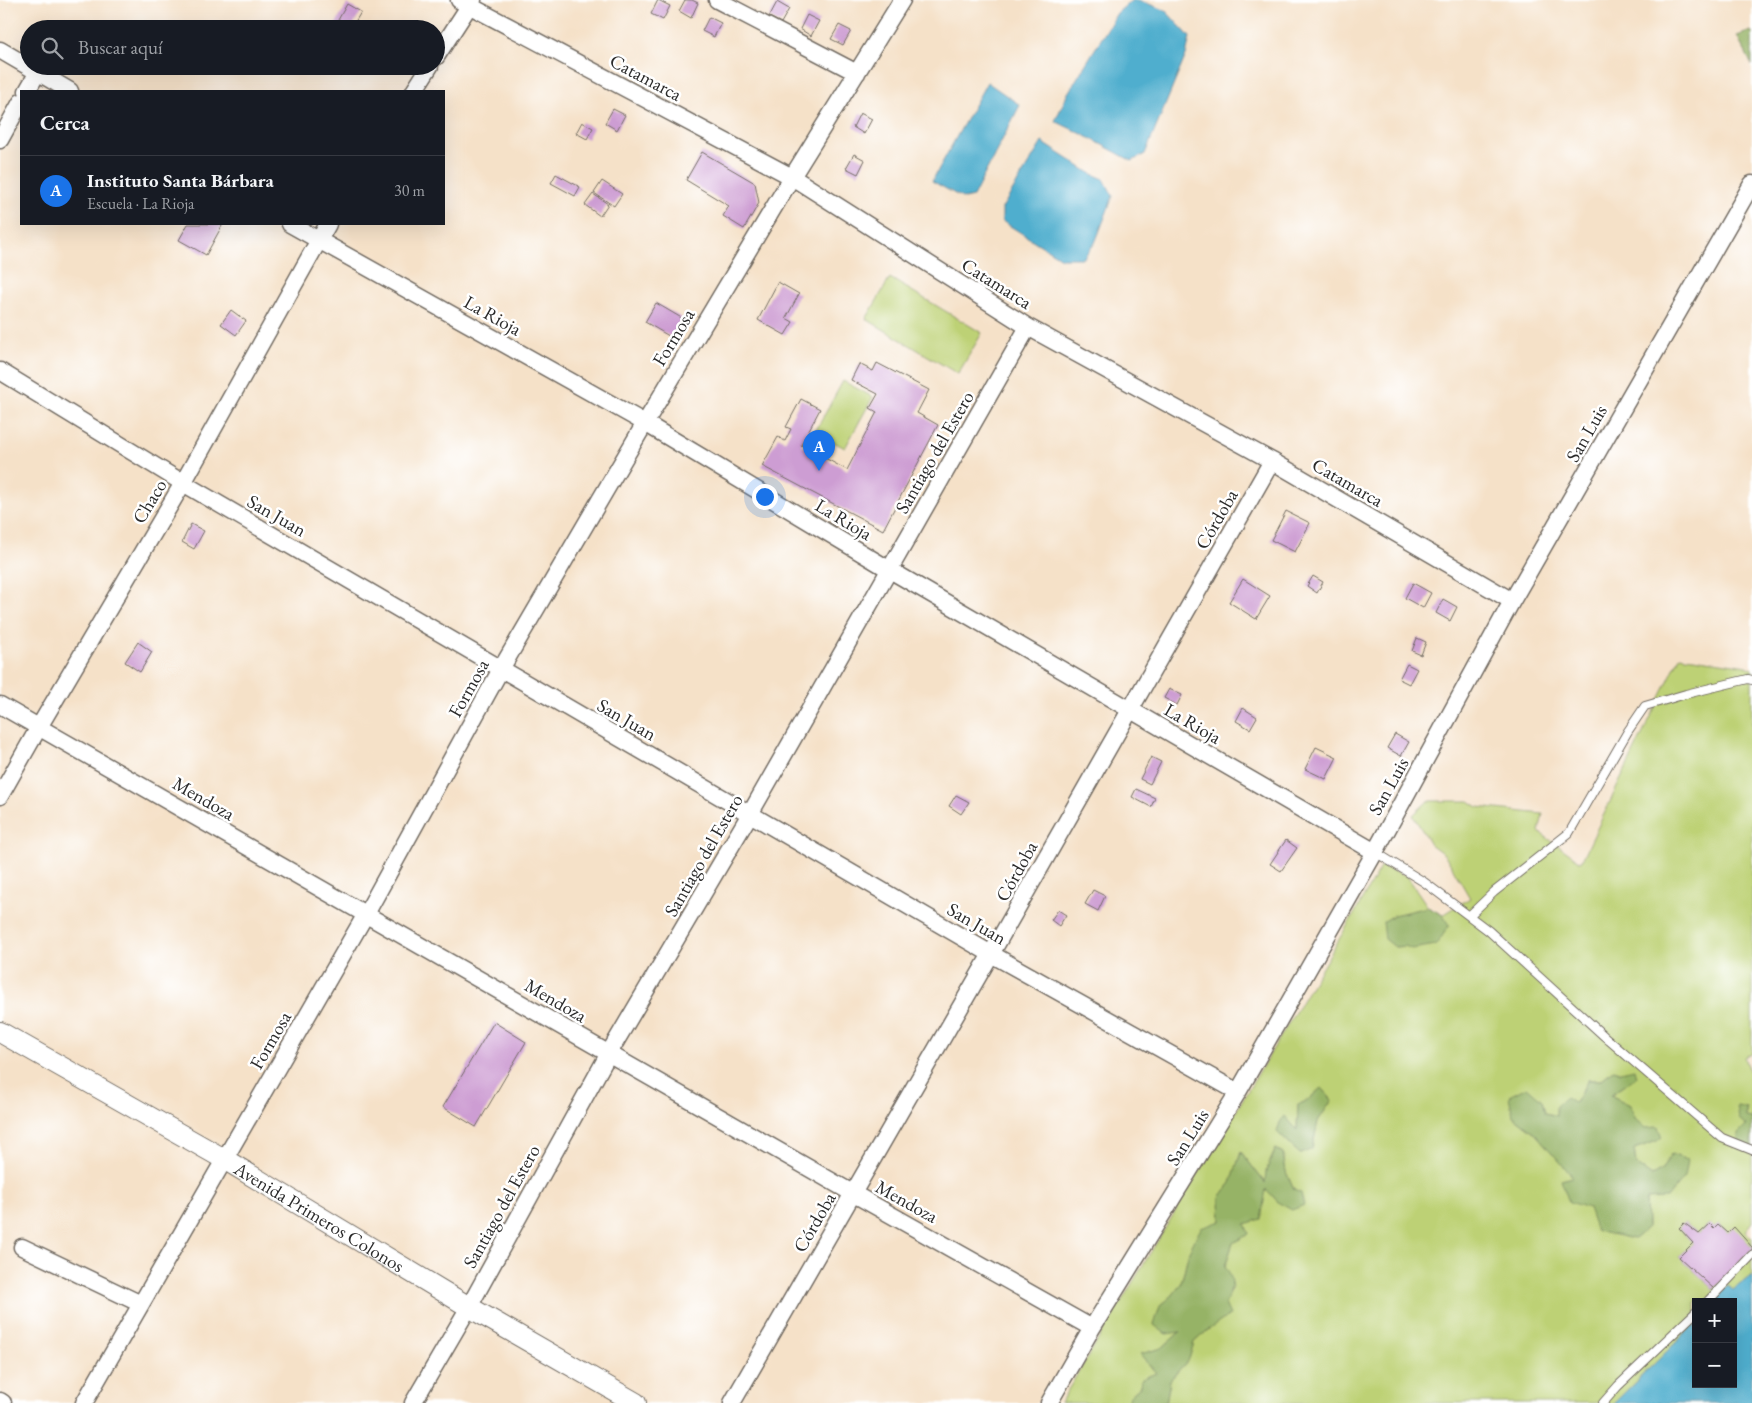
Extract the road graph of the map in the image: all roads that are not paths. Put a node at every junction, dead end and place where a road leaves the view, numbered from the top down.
1 (717, 0) edge
2 (902, 0) edge
3 (467, 2) edge
4 (445, 41) edge
5 (0, 50) edge
6 (20, 62) edge
7 (857, 72) junction
8 (36, 75) edge
9 (43, 75) edge
10 (424, 75) edge
11 (28, 90) edge
12 (68, 90) edge
13 (415, 90) edge
14 (20, 104) edge
15 (0, 140) edge
16 (792, 177) junction
17 (1752, 184) edge
18 (292, 225) edge
19 (327, 225) edge
20 (318, 240) junction
21 (1028, 326) junction
22 (0, 371) edge
23 (645, 423) junction
24 (1272, 461) junction
25 (183, 483) junction
26 (890, 570) junction
27 (1512, 601) junction
28 (501, 669) junction
29 (1752, 680) edge
30 (0, 705) edge
31 (1130, 710) junction
32 (39, 727) junction
33 (0, 796) edge
34 (750, 814) junction
35 (1375, 852) junction
36 (366, 914) junction
37 (1468, 916) junction
38 (991, 954) junction
39 (0, 1032) edge
40 (609, 1053) junction
41 (1238, 1092) junction
42 (1752, 1150) edge
43 (224, 1159) junction
44 (854, 1194) junction
45 (22, 1247) dead end
46 (1752, 1255) edge
47 (1711, 1298) edge
48 (141, 1304) junction
49 (468, 1306) junction
50 (1692, 1316) edge
51 (1092, 1328) junction
52 (84, 1403) edge
53 (412, 1403) edge
54 (636, 1403) edge
55 (732, 1403) edge
56 (1049, 1403) edge
57 (1603, 1403) edge

1 - 7 street
2 - 7 street, Formosa
3 - 4 street
3 - 16 street, Catamarca
5 - 6 street
7 - 16 street, Formosa
8 - 11 street
9 - 12 street
10 - 13 street
14 - 15 street
16 - 21 street, Catamarca
16 - 23 street, Formosa
17 - 27 street, San Luis
18 - 20 street, La Rioja
19 - 20 street, Chaco
20 - 23 street, La Rioja
20 - 25 street, Chaco
21 - 24 street, Catamarca
21 - 26 street, Santiago del Estero
22 - 25 street, San Juan
23 - 26 street, La Rioja
23 - 28 street, Formosa
24 - 27 street, Catamarca
24 - 31 street, Córdoba
25 - 28 street, San Juan
25 - 32 street, Chaco
26 - 31 street, La Rioja
26 - 34 street, Santiago del Estero
27 - 35 street, San Luis
28 - 34 street, San Juan
28 - 36 street, Formosa
29 - 37 lane
30 - 32 street, Mendoza
31 - 35 street, La Rioja
31 - 38 street, Córdoba
32 - 33 street, Chaco
32 - 36 street, Mendoza
34 - 38 street, San Juan
34 - 40 street, Santiago del Estero
35 - 37 lane
35 - 41 street, San Luis
36 - 40 street, Mendoza
36 - 43 street, Formosa
37 - 42 lane
38 - 41 street, San Juan
38 - 44 street, Córdoba
39 - 43 street, Avenida Primeros Colonos
40 - 44 street, Mendoza
40 - 49 street, Santiago del Estero
41 - 51 street, San Luis
43 - 48 street, Formosa
43 - 49 street, Avenida Primeros Colonos
44 - 51 street, Mendoza
44 - 55 street, Córdoba
45 - 48 street
46 - 47 lane
48 - 52 street, Formosa
49 - 53 street, Santiago del Estero
49 - 54 street, Avenida Primeros Colonos
50 - 57 lane
51 - 56 street, San Luis

